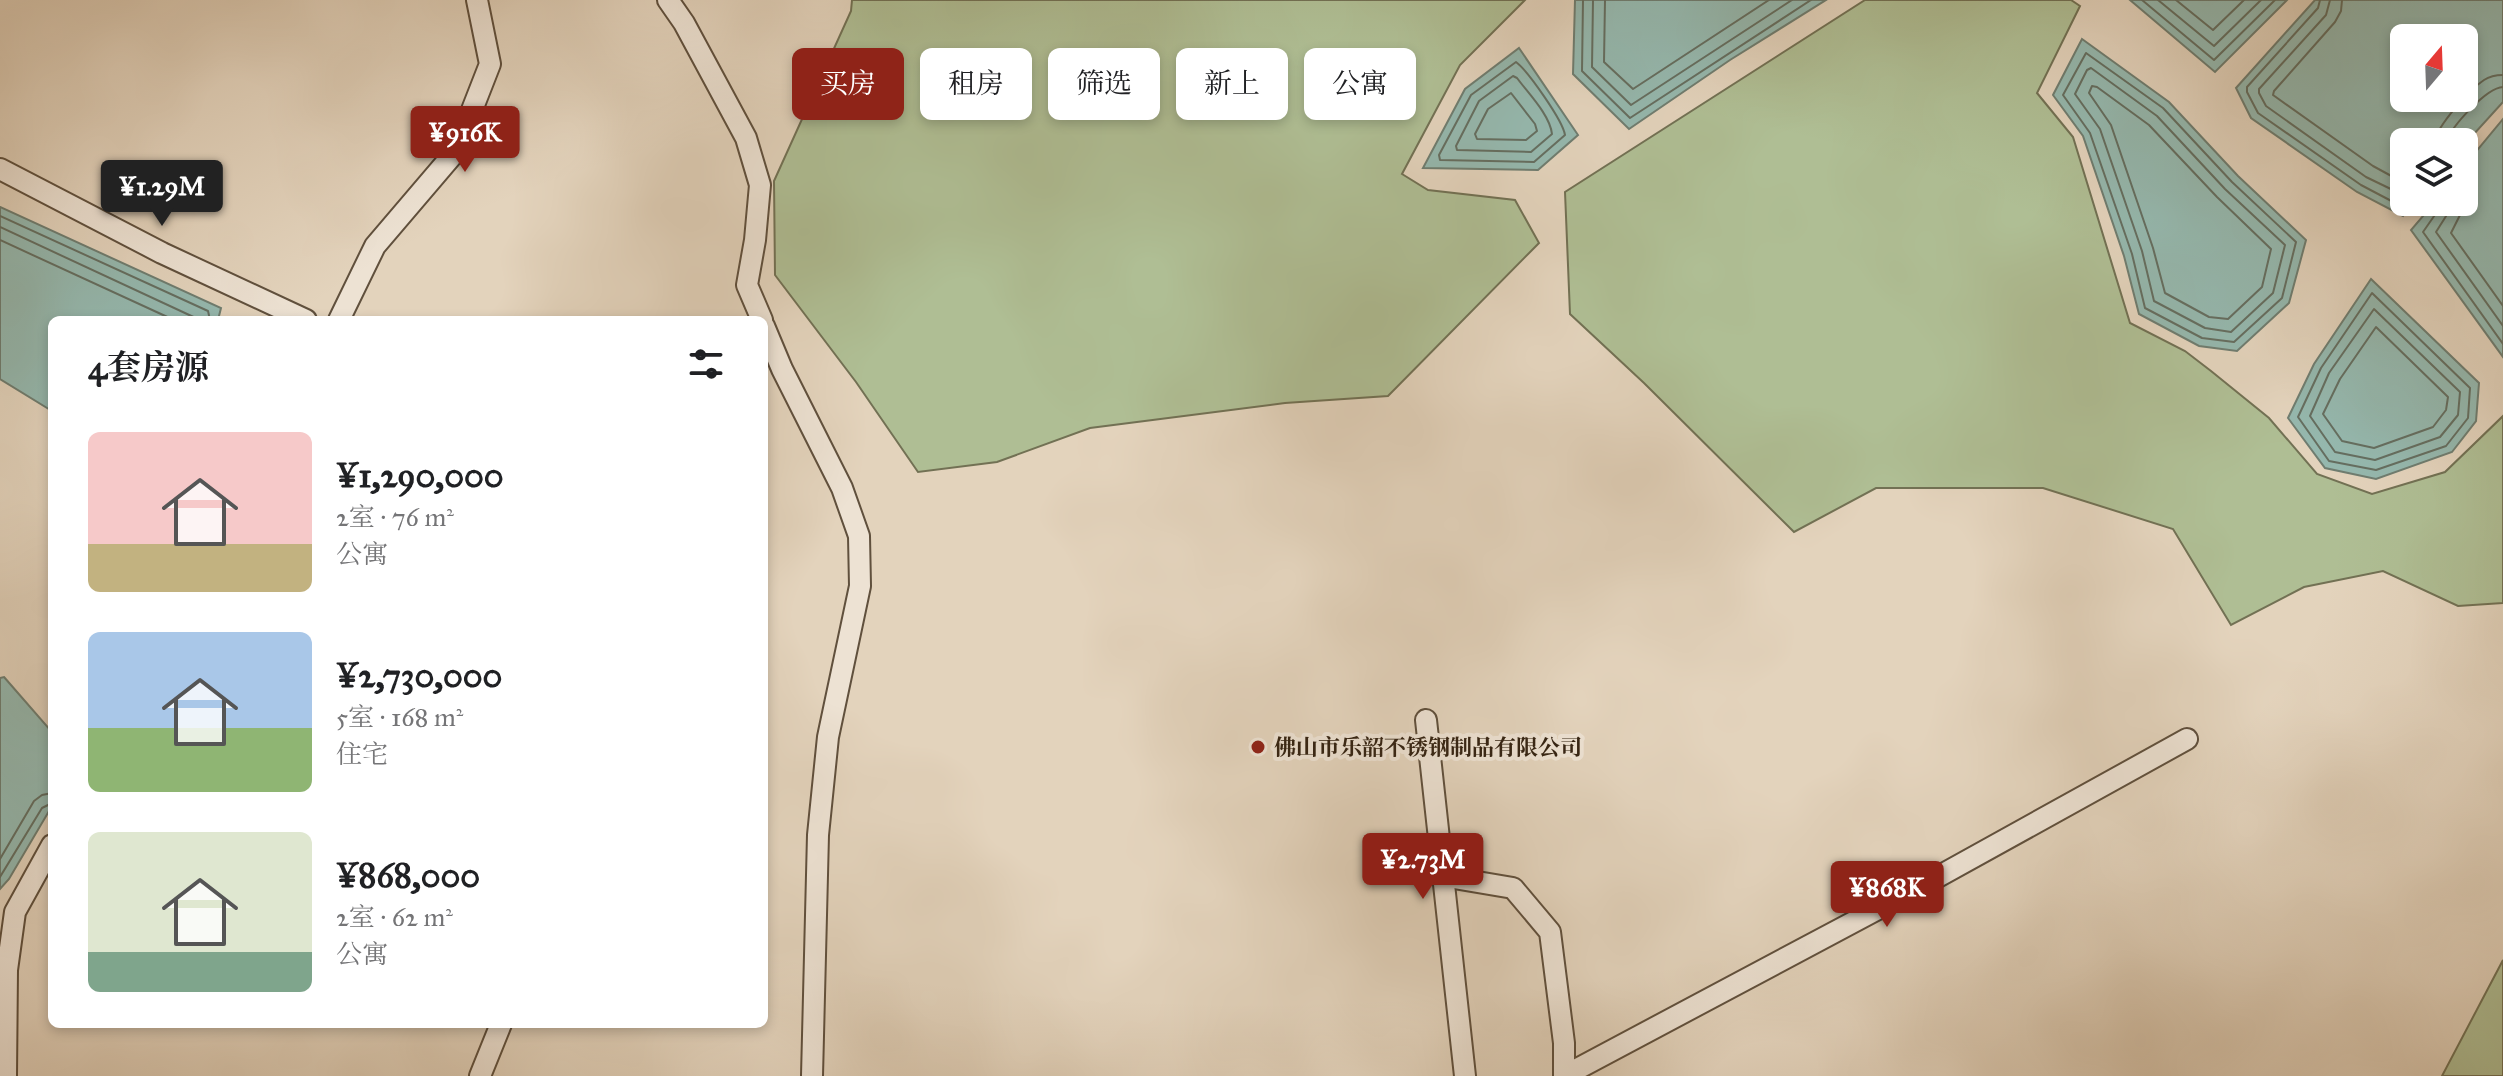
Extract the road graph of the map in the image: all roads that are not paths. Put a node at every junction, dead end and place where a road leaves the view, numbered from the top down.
1 (477, 0) edge
2 (668, 0) edge
3 (0, 169) edge
4 (297, 316) edge
5 (341, 316) edge
6 (760, 316) edge
7 (768, 336) edge
8 (1426, 720) dead end
9 (2187, 739) dead end
10 (48, 852) edge
11 (1442, 876) junction
12 (499, 1028) edge
13 (6, 1076) edge
14 (480, 1076) edge
15 (812, 1076) edge
16 (1465, 1076) edge

1 - 5 street
2 - 6 street
3 - 4 street
7 - 15 street
8 - 11 street
9 - 11 street
10 - 13 street
11 - 16 street
12 - 14 street

